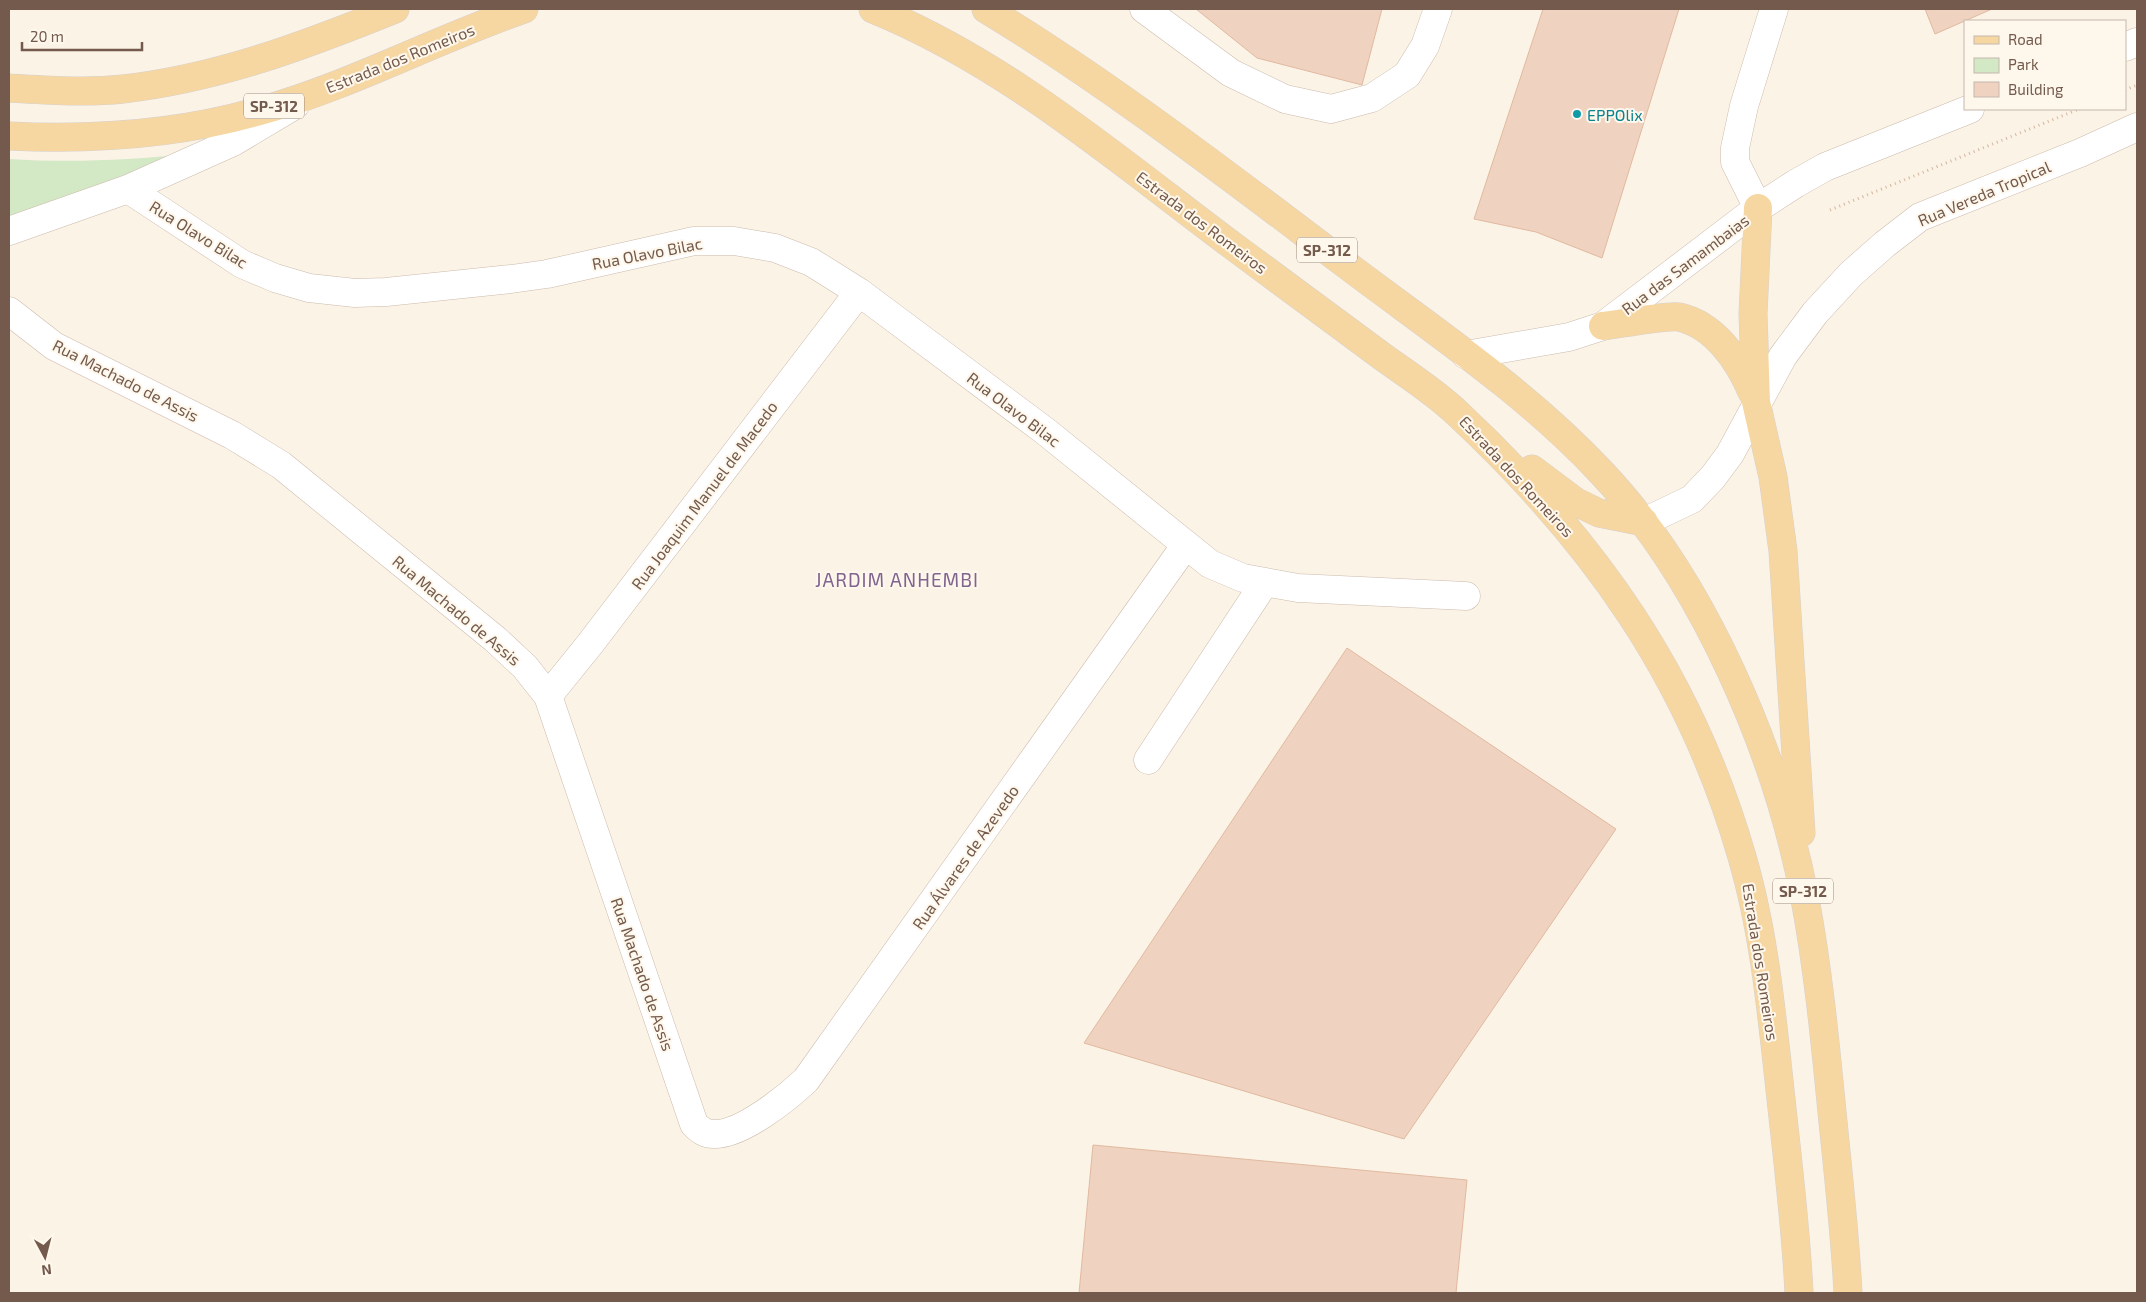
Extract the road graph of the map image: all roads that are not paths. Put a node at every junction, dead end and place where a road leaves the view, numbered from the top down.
1 (395, 9) edge
2 (524, 9) edge
3 (873, 9) edge
4 (986, 9) edge
5 (1144, 9) edge
6 (1438, 9) edge
7 (1774, 9) edge
8 (9, 88) edge
9 (318, 91) junction
10 (1968, 110) edge
11 (2137, 127) edge
12 (9, 136) edge
13 (128, 189) junction
14 (1758, 208) junction
15 (9, 231) edge
16 (859, 292) junction
17 (9, 311) edge
18 (1603, 326) junction
19 (1466, 355) junction
20 (1756, 402) junction
21 (1454, 410) junction
22 (1644, 522) junction
23 (1185, 546) junction
24 (1265, 582) junction
25 (1466, 596) dead end
26 (548, 696) junction
27 (1148, 760) dead end
28 (1804, 894) junction
29 (714, 1134) joint
30 (1799, 1293) edge
31 (1848, 1293) edge

1 - 8 main road
2 - 9 main road, Estrada dos Romeiros / SP-312
3 - 21 main road, Estrada dos Romeiros / SP-312
4 - 19 main road, SP-312
5 - 6 street
7 - 14 street, Rua das Samambaias
9 - 12 main road, Estrada dos Romeiros / SP-312
9 - 13 street
10 - 14 street
11 - 20 street, Rua Vereda Tropical
13 - 15 street
13 - 16 street, Rua Olavo Bilac
14 - 18 street, Rua das Samambaias
14 - 20 main road
16 - 23 street, Rua Olavo Bilac
16 - 26 street, Rua Joaquim Manuel de Macedo
17 - 26 street, Rua Machado de Assis
18 - 19 street, Rua das Samambaias
18 - 20 main road
19 - 22 main road, SP-312
20 - 22 street, Rua Vereda Tropical
20 - 28 main road
21 - 22 main road
21 - 30 main road, Estrada dos Romeiros / SP-312
22 - 28 main road, SP-312
23 - 24 street, Rua Olavo Bilac
23 - 29 street, Rua Álvares de Azevedo
24 - 25 street, Rua Olavo Bilac
24 - 27 street
26 - 29 street, Rua Machado de Assis
28 - 31 main road, SP-312

